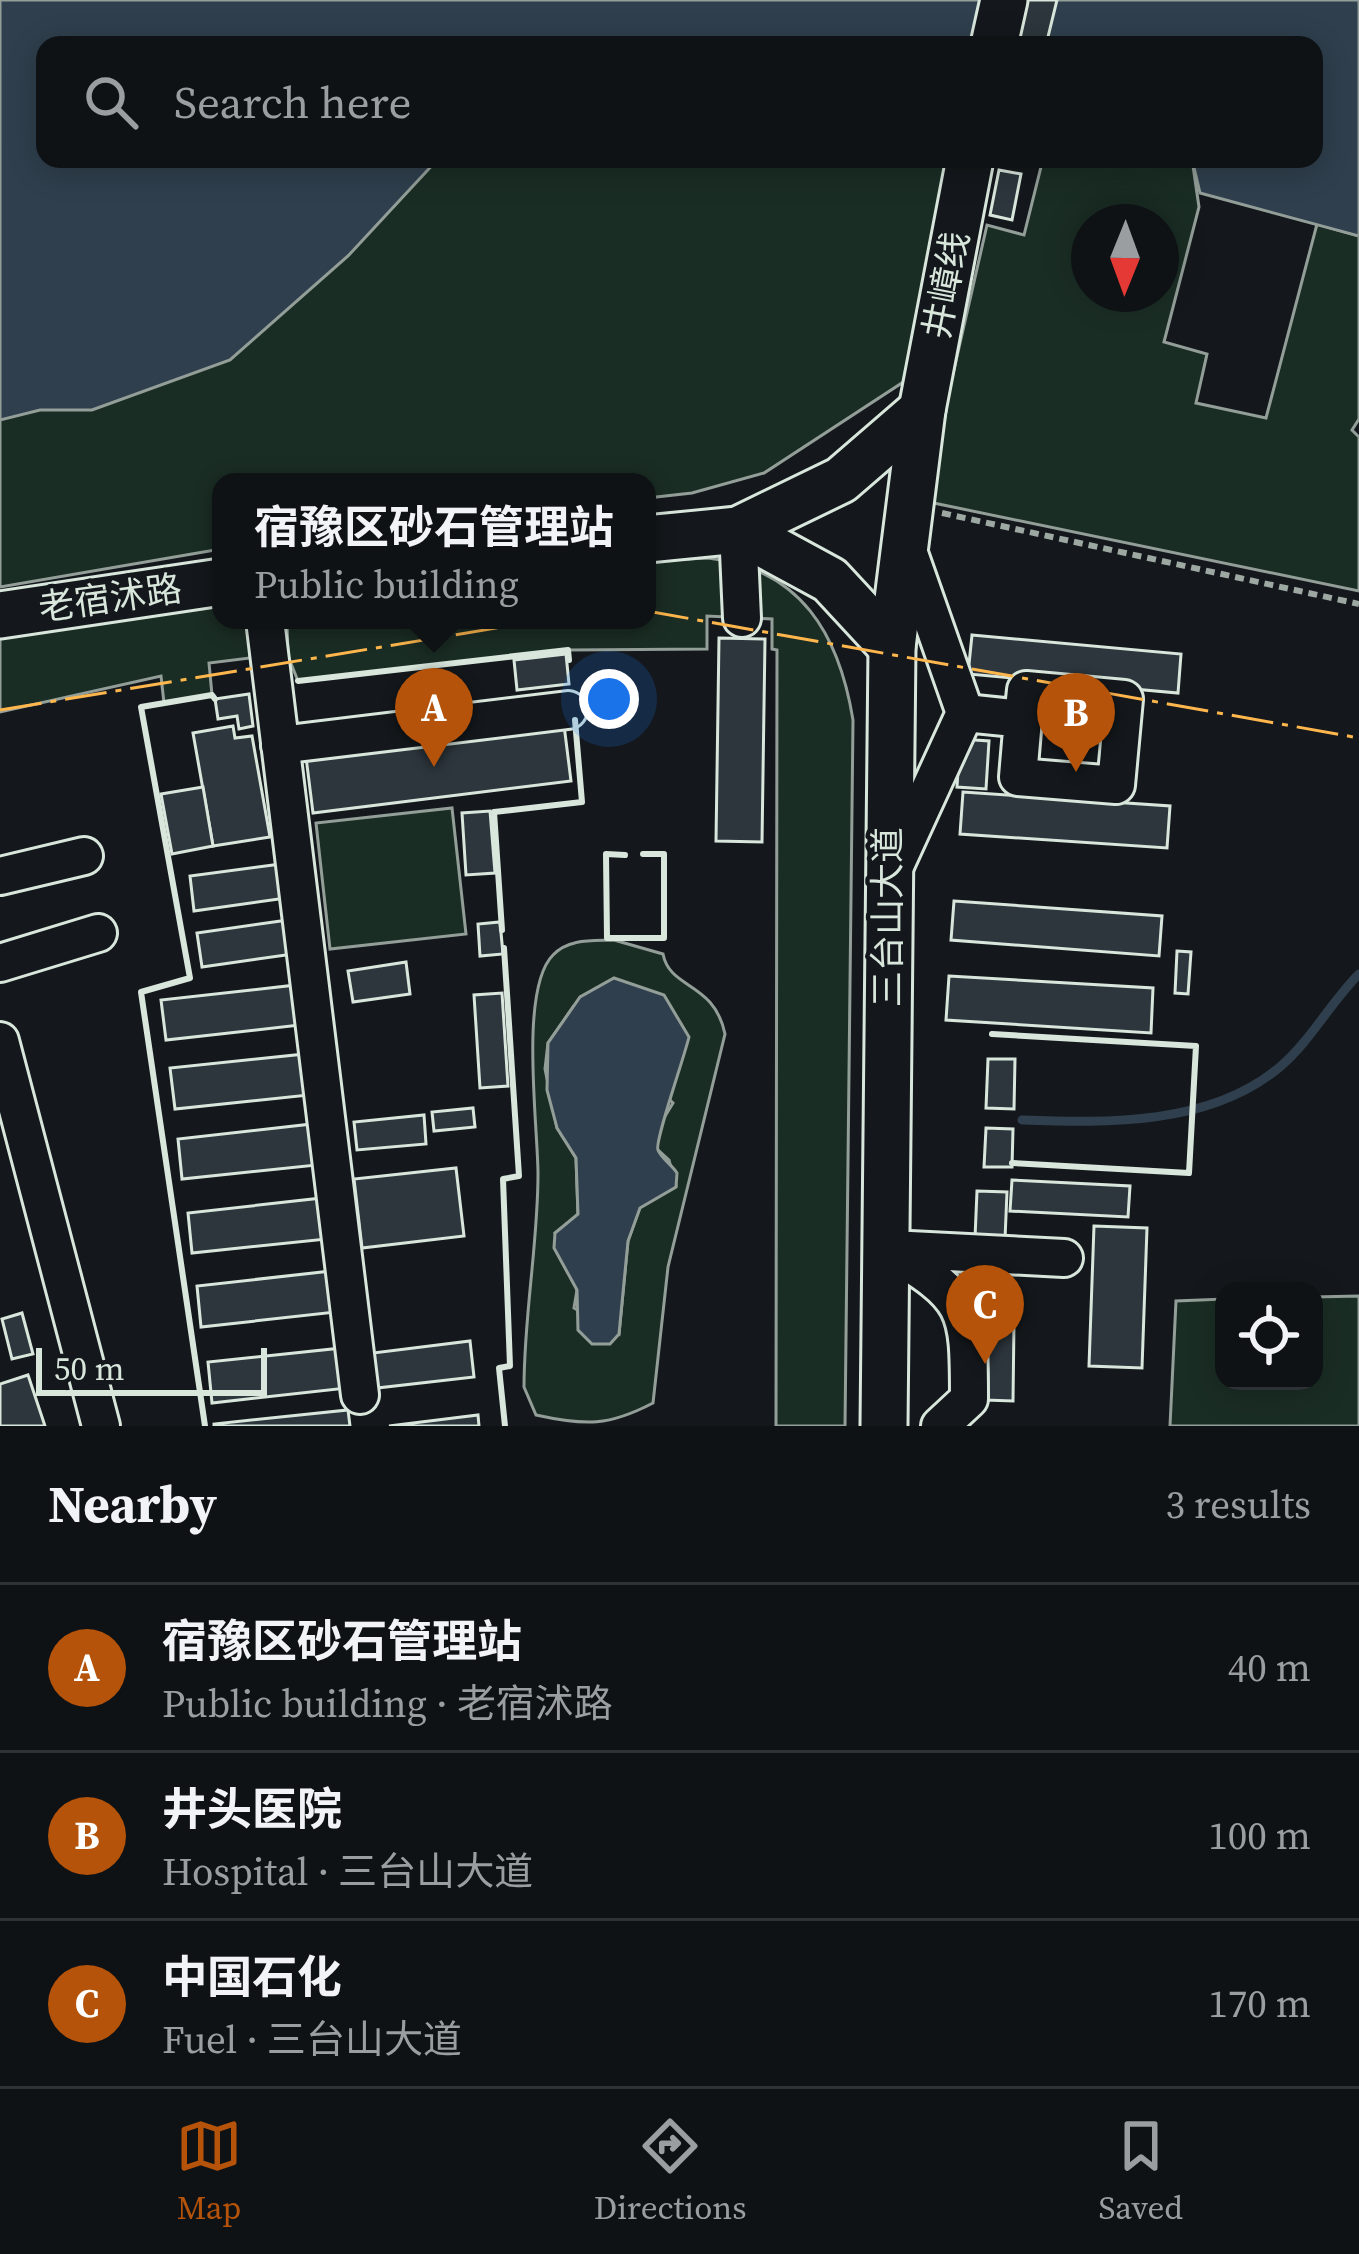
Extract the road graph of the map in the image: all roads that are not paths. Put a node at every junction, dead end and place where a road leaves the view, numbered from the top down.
1 (1004, 0) edge
2 (996, 36) edge
3 (968, 168) edge
4 (922, 410) junction
5 (907, 524) junction
6 (738, 530) junction
7 (656, 537) edge
8 (212, 583) edge
9 (0, 615) edge
10 (742, 618) dead end
11 (266, 629) edge
12 (892, 647) junction
13 (568, 710) dead end
14 (965, 713) junction
15 (1023, 719) dead end
16 (280, 745) junction
17 (84, 856) dead end
18 (0, 876) edge
19 (886, 886) junction
20 (98, 933) dead end
21 (0, 964) edge
22 (0, 1041) edge
23 (887, 1249) junction
24 (1064, 1258) dead end
25 (885, 1333) junction
26 (360, 1395) dead end
27 (101, 1426) edge
28 (868, 1426) edge
29 (884, 1426) edge
30 (940, 1426) edge

1 - 2 main road
3 - 4 main road, 井嶂线
4 - 5 main road, 三台山大道
4 - 6 main road
5 - 12 main road, 三台山大道
5 - 14 street
6 - 7 main road
6 - 10 street
6 - 12 main road
8 - 9 main road, 老宿沭路
11 - 16 street
12 - 19 main road, 三台山大道
13 - 16 street
14 - 15 street
14 - 19 street
16 - 26 street
17 - 18 street
19 - 23 main road, 三台山大道
20 - 21 street
22 - 27 street
23 - 24 street
23 - 25 main road, 三台山大道
23 - 30 street
25 - 28 street
25 - 29 main road, 三台山大道

